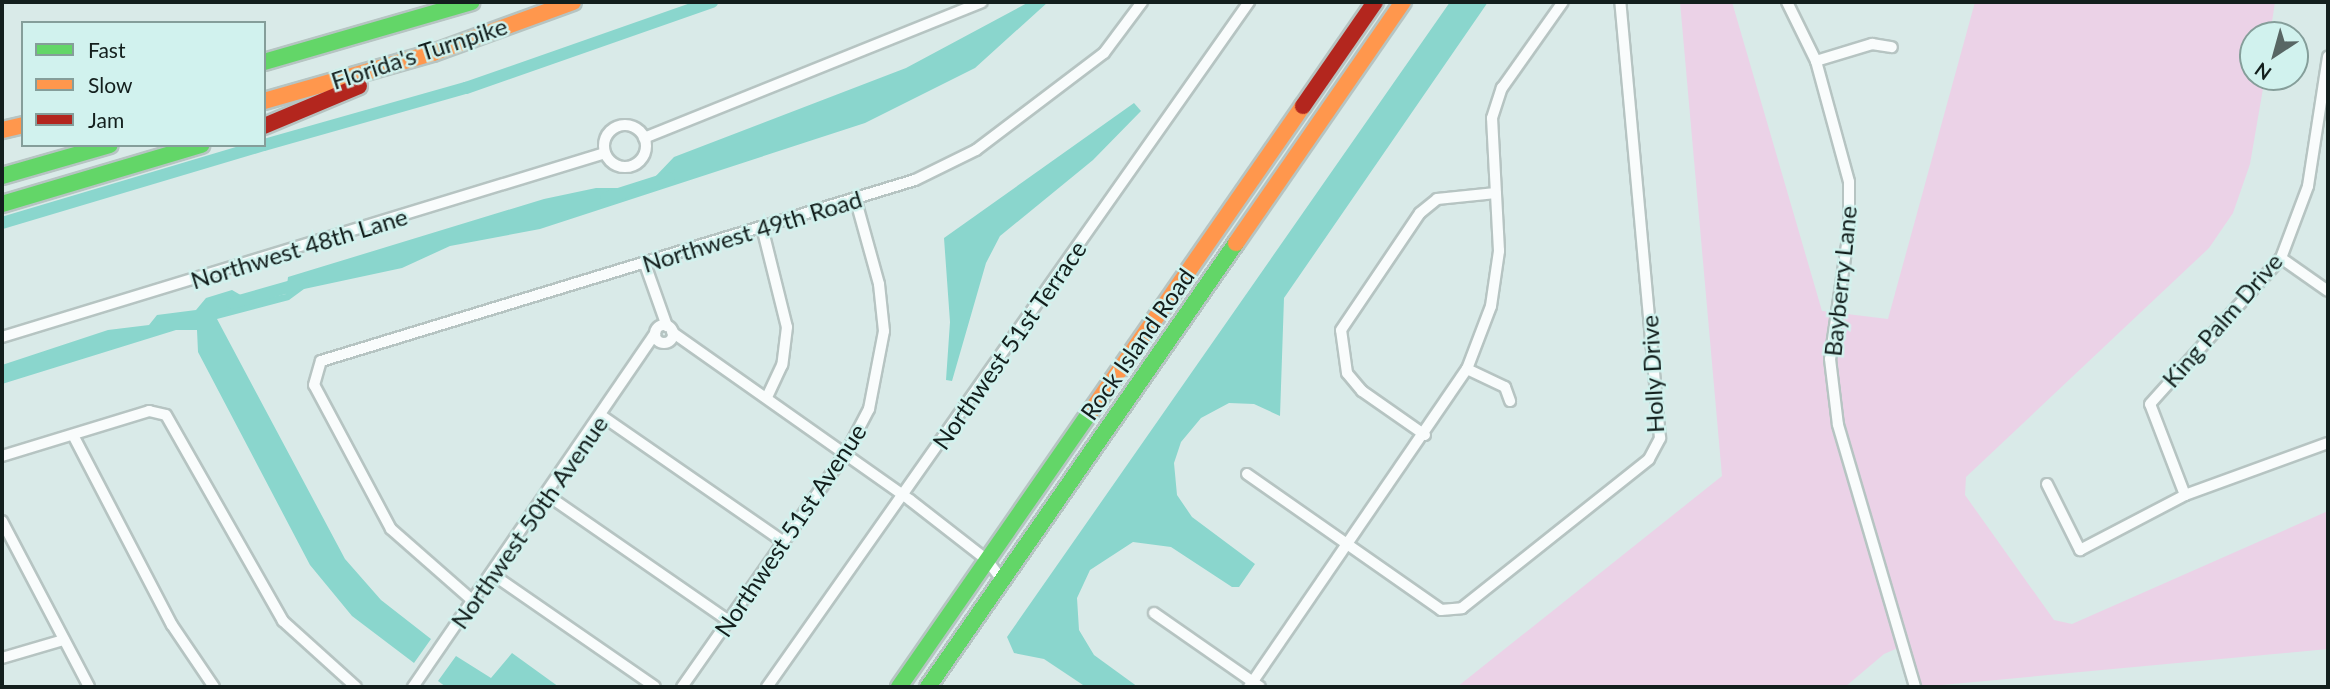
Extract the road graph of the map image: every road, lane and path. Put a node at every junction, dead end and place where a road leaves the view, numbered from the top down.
1 (472, 2) edge
2 (573, 2) edge
3 (982, 2) edge
4 (1142, 2) edge
5 (1249, 2) edge
6 (1376, 2) edge
7 (1403, 2) edge
8 (1563, 2) edge
9 (1620, 2) edge
10 (1787, 2) edge
11 (1892, 47) dead end
12 (433, 53) junction
13 (2328, 57) edge
14 (266, 61) edge
15 (1816, 61) junction
16 (266, 100) edge
17 (21, 125) edge
18 (266, 125) edge
19 (2, 130) edge
20 (644, 138) junction
21 (103, 147) edge
22 (194, 147) edge
23 (600, 155) junction
24 (2, 176) edge
25 (1496, 193) junction
26 (856, 201) junction
27 (2, 204) edge
28 (762, 227) junction
29 (2281, 258) junction
30 (645, 264) junction
31 (2328, 291) edge
32 (664, 334) junction
33 (2, 337) edge
34 (1467, 369) junction
35 (767, 397) junction
36 (1510, 401) dead end
37 (603, 416) junction
38 (73, 435) junction
39 (1424, 435) junction
40 (2328, 443) edge
41 (846, 453) junction
42 (2, 456) edge
43 (1247, 474) dead end
44 (2046, 484) dead end
45 (547, 495) junction
46 (901, 495) junction
47 (2185, 495) junction
48 (2, 521) edge
49 (784, 542) junction
50 (1349, 546) junction
51 (987, 560) junction
52 (492, 574) junction
53 (1002, 580) junction
54 (473, 601) junction
55 (1154, 613) dead end
56 (729, 621) junction
57 (63, 640) junction
58 (2, 658) edge
59 (1254, 686) edge
60 (89, 687) edge
61 (214, 687) edge
62 (356, 687) edge
63 (413, 687) edge
64 (655, 687) edge
65 (682, 687) edge
66 (767, 687) edge
67 (899, 687) edge
68 (928, 687) edge
69 (1915, 687) edge

1 - 14 main road, Florida's Turnpike
2 - 12 main road, Florida's Turnpike
3 - 20 street
4 - 26 street, Northwest 49th Road
5 - 46 street, Northwest 51st Terrace
6 - 51 main road, Rock Island Road
7 - 53 main road, Rock Island Road
8 - 25 street
9 - 50 street, Holly Drive
10 - 15 street, Bayberry Lane
11 - 15 street
12 - 16 main road, Florida's Turnpike
12 - 18 main road
13 - 29 street, King Palm Drive
15 - 69 street, Bayberry Lane
17 - 19 main road
20 - 23 street
20 - 23 street
21 - 24 main road
22 - 27 main road
23 - 33 street, Northwest 48th Lane
25 - 34 street
25 - 39 street
26 - 28 street, Northwest 49th Road
26 - 41 street, Northwest 51st Avenue
28 - 30 street, Northwest 49th Road
28 - 35 street
29 - 31 street
29 - 47 street, King Palm Drive
30 - 32 street
30 - 54 street, Northwest 49th Road
32 - 35 street
32 - 37 street, Northwest 50th Avenue
34 - 36 street
34 - 39 street
35 - 41 street
37 - 45 street, Northwest 50th Avenue
37 - 49 street
38 - 42 street
38 - 61 street
38 - 62 street
39 - 50 street
40 - 47 street
41 - 46 street
41 - 49 street, Northwest 51st Avenue
43 - 50 street, Holly Drive
44 - 47 street
45 - 52 street, Northwest 50th Avenue
45 - 56 street
46 - 51 street
46 - 66 street, Northwest 51st Terrace
48 - 57 street
49 - 56 street, Northwest 51st Avenue
50 - 59 street
51 - 53 street
51 - 67 main road, Rock Island Road
52 - 54 street, Northwest 50th Avenue
52 - 64 street
53 - 68 main road, Rock Island Road
54 - 63 street, Northwest 50th Avenue
55 - 59 street
56 - 65 street, Northwest 51st Avenue
57 - 58 street
57 - 60 street

